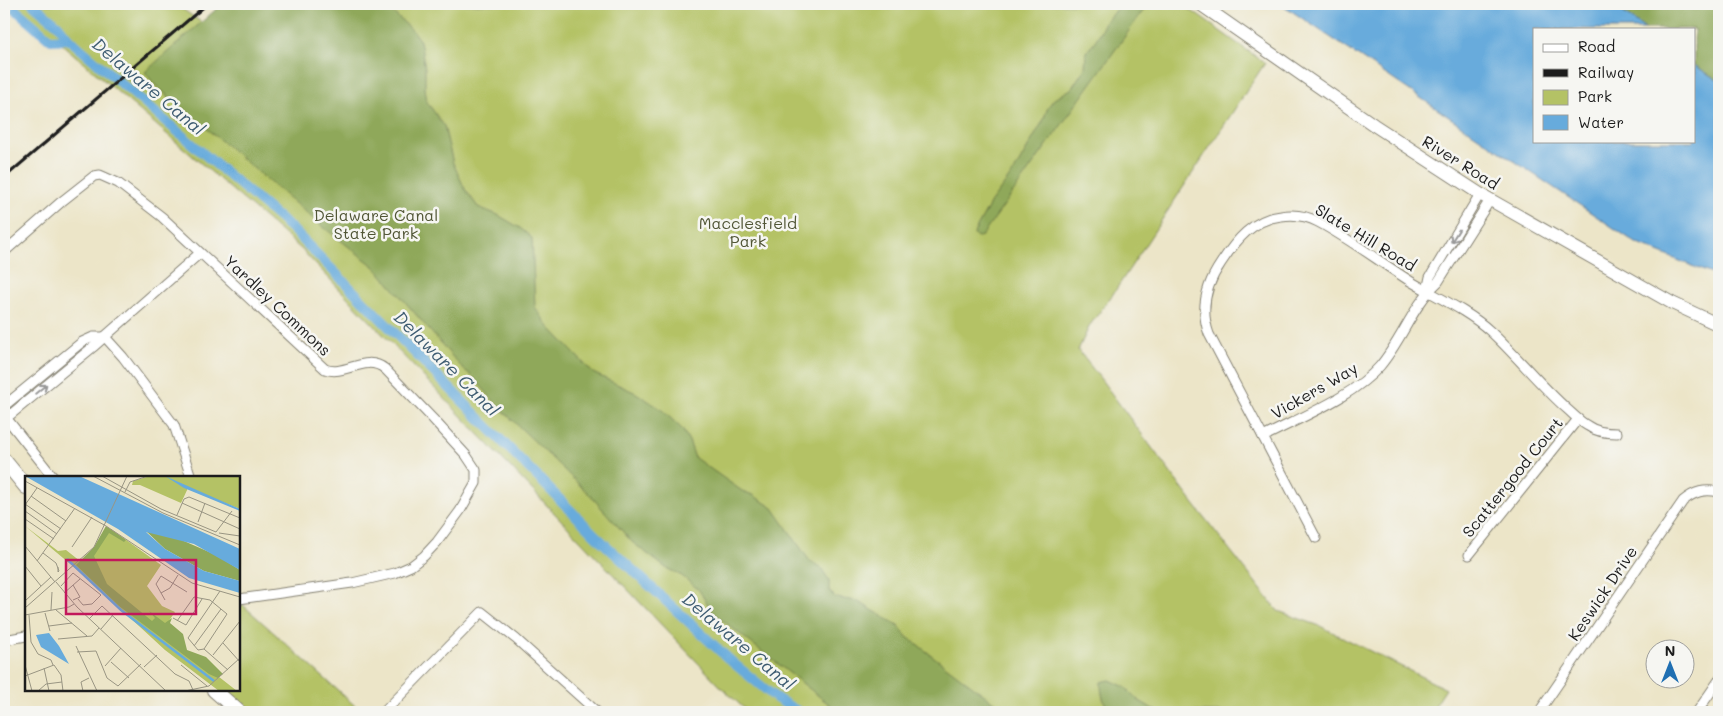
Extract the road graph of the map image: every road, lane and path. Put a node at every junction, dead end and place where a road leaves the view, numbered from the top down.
1 (1200, 4) edge
2 (1485, 197) junction
3 (4, 252) edge
4 (200, 253) junction
5 (1428, 292) junction
6 (1719, 325) edge
7 (104, 337) junction
8 (4, 406) edge
9 (5, 417) edge
10 (1578, 419) junction
11 (1616, 433) dead end
12 (1263, 437) junction
13 (4, 460) edge
14 (52, 476) edge
15 (191, 476) edge
16 (25, 486) edge
17 (1719, 492) edge
18 (1316, 538) dead end
19 (1469, 555) dead end
20 (240, 599) edge
21 (24, 637) edge
22 (4, 640) edge
23 (1719, 680) edge
24 (215, 691) edge
25 (239, 712) edge
26 (384, 712) edge
27 (597, 712) edge
28 (1539, 712) edge
29 (1697, 712) edge

1 - 2 main road, River Road
2 - 5 street, Vickers Way
2 - 6 main road, River Road
3 - 4 street, Yardley Commons
4 - 7 street, Yardley Commons
4 - 20 street, Yardley Commons
5 - 10 street, Slate Hill Road
5 - 12 street, Vickers Way
5 - 12 street, Slate Hill Road
7 - 8 street, Yardley Commons
9 -> 7 street, Yardley Commons
7 - 15 street
9 - 14 street, Yardley Commons
10 - 11 street, Slate Hill Road
10 - 19 street, Scattergood Court
12 - 18 street, Slate Hill Road
13 - 16 main road
17 - 28 street, Keswick Drive
21 - 22 street
23 - 29 street
24 - 25 main road
26 - 27 street

